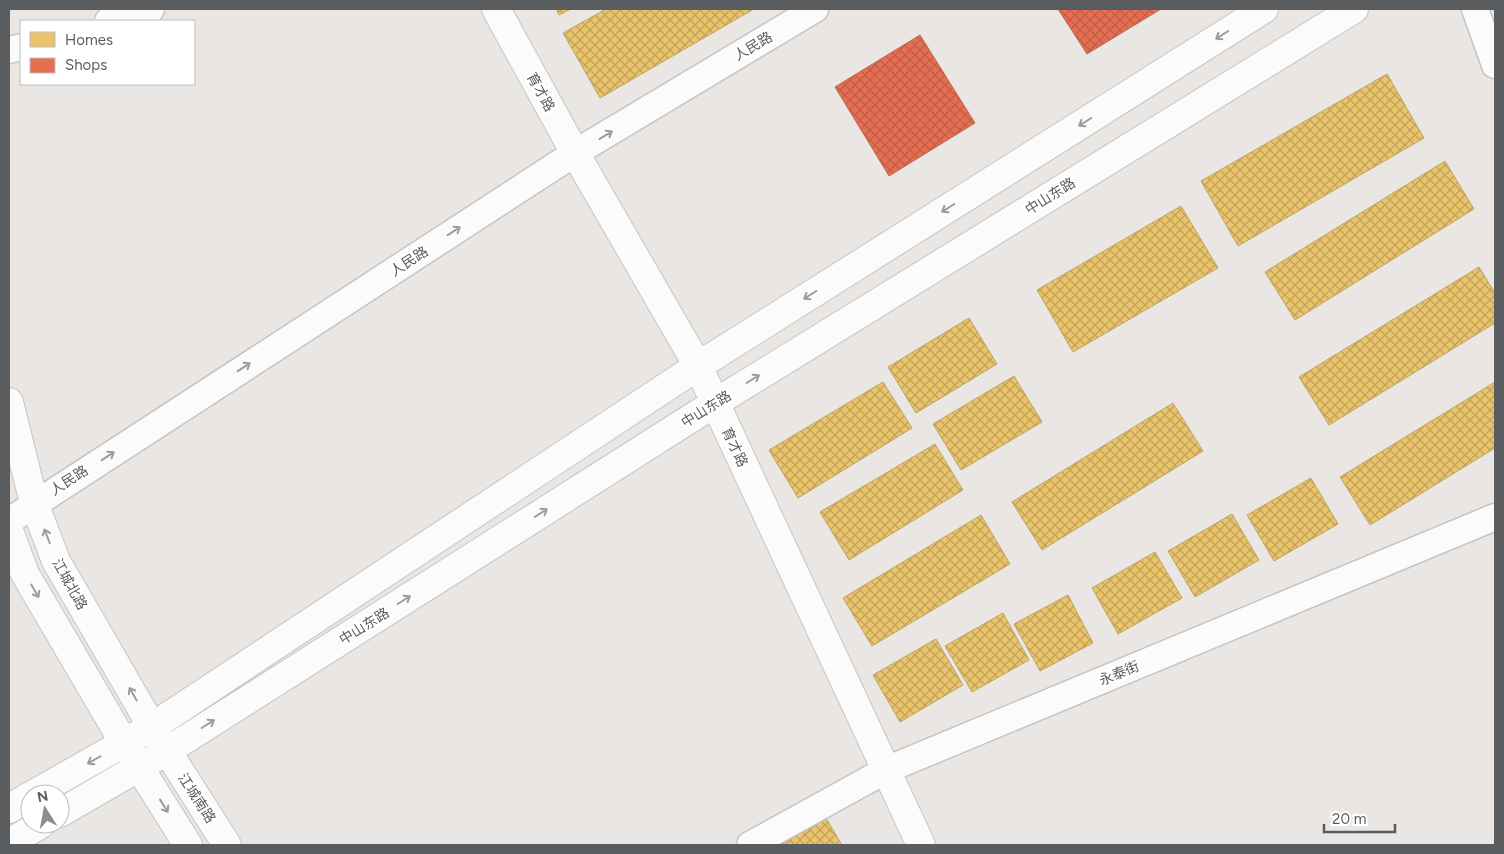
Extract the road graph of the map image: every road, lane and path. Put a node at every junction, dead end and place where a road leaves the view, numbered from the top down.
1 (151, 9) edge
2 (496, 9) edge
3 (815, 9) edge
4 (1264, 9) edge
5 (1354, 9) edge
6 (1475, 9) edge
7 (112, 20) edge
8 (1495, 65) edge
9 (575, 153) junction
10 (698, 366) junction
11 (9, 402) edge
12 (715, 403) junction
13 (34, 503) junction
14 (1495, 518) edge
15 (9, 521) edge
16 (9, 531) edge
17 (152, 727) junction
18 (124, 743) junction
19 (167, 750) junction
20 (139, 767) junction
21 (886, 770) junction
22 (52, 784) edge
23 (20, 802) edge
24 (70, 807) edge
25 (9, 808) edge
26 (24, 834) edge
27 (9, 843) edge
28 (188, 845) edge
29 (227, 845) edge
30 (750, 845) edge
31 (921, 845) edge

1 - 7 street
2 - 9 main road, 育才路
9 -> 3 street, 人民路
4 -> 10 main road
12 -> 5 main road, 中山东路
6 - 8 street
9 - 10 main road, 育才路
13 -> 9 street, 人民路
10 - 12 main road, 育才路
10 - 17 main road
11 - 13 main road, 江城北路
19 -> 12 main road, 中山东路
12 - 21 main road, 育才路
13 - 15 street, 人民路
17 -> 13 main road, 江城北路
14 - 21 street, 永泰街
16 -> 18 main road
17 - 18 main road
17 - 19 main road, 江城北路
18 - 20 main road
18 -> 22 main road
19 - 20 main road, 中山东路
19 - 29 main road, 江城南路
20 - 24 main road, 中山东路
20 -> 28 main road
21 - 30 street, 永泰街
21 - 31 main road, 育才路
23 - 25 main road
26 - 27 main road

